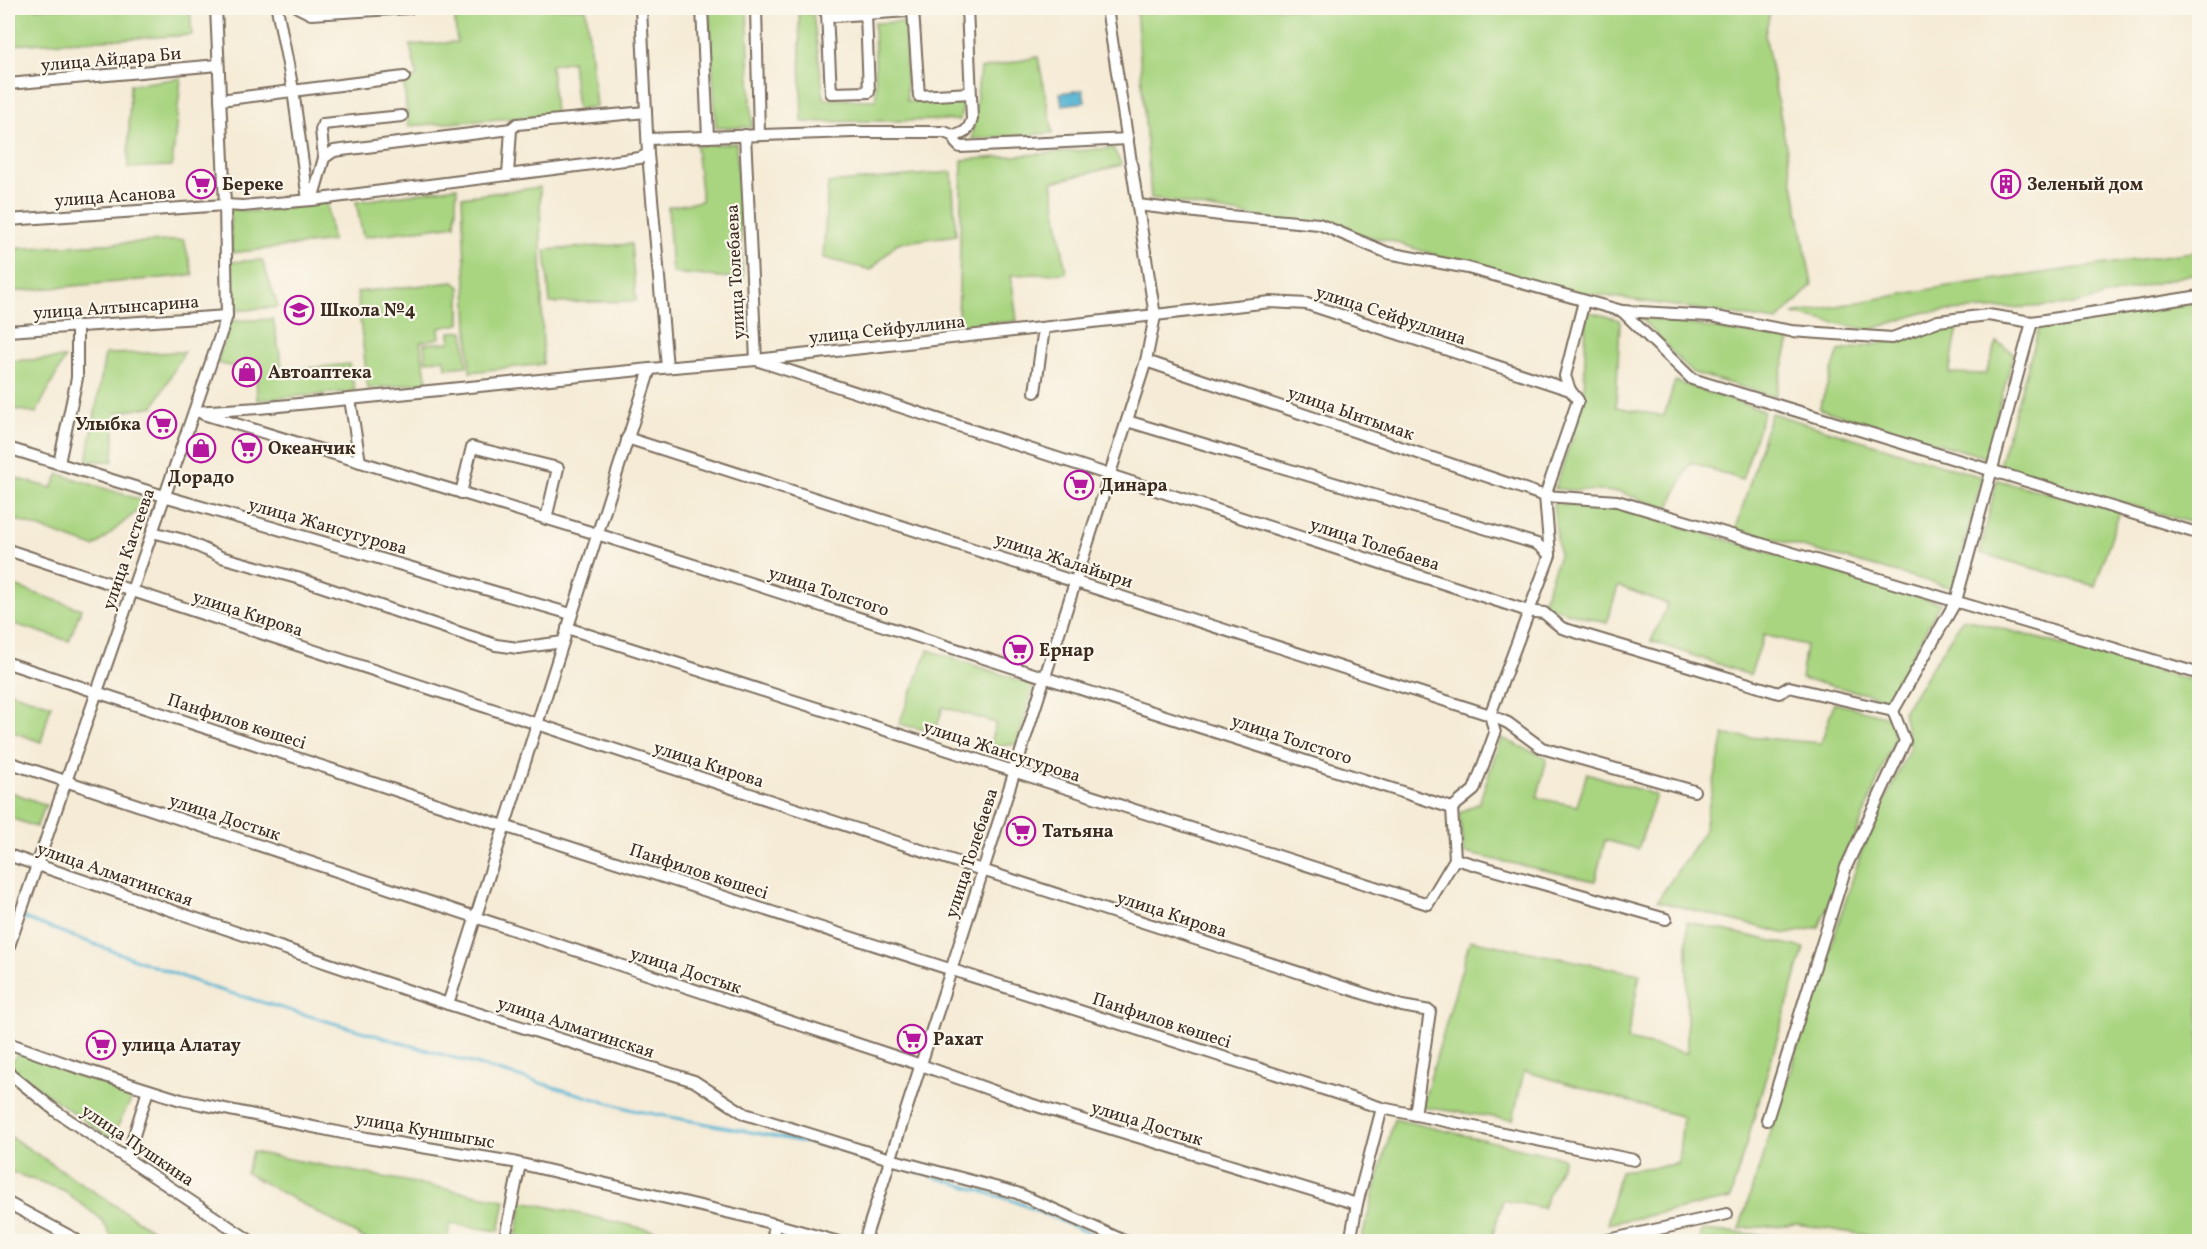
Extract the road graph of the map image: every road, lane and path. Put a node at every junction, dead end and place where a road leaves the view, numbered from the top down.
1 (216, 8) edge
2 (277, 8) edge
3 (299, 8) edge
4 (409, 8) edge
5 (641, 8) edge
6 (702, 8) edge
7 (756, 8) edge
8 (952, 8) edge
9 (967, 8) edge
10 (1107, 8) edge
11 (824, 10) edge
12 (913, 10) junction
13 (866, 14) junction
14 (218, 65) junction
15 (404, 76) dead end
16 (8, 84) edge
17 (293, 90) junction
18 (970, 93) junction
19 (220, 100) junction
20 (646, 112) junction
21 (402, 116) dead end
22 (511, 129) junction
23 (745, 135) junction
24 (759, 135) junction
25 (954, 136) junction
26 (708, 137) junction
27 (648, 139) junction
28 (1128, 139) junction
29 (648, 154) junction
30 (324, 158) junction
31 (508, 175) junction
32 (310, 200) junction
33 (225, 205) junction
34 (1138, 205) junction
35 (8, 220) edge
36 (2199, 296) edge
37 (1584, 300) junction
38 (1622, 311) junction
39 (227, 316) junction
40 (1155, 316) junction
41 (2032, 322) junction
42 (77, 326) junction
43 (1044, 328) junction
44 (8, 331) edge
45 (756, 360) junction
46 (1146, 361) junction
47 (667, 367) junction
48 (650, 369) junction
49 (1570, 390) junction
50 (1035, 392) dead end
51 (350, 399) junction
52 (194, 412) junction
53 (1127, 421) junction
54 (627, 438) junction
55 (8, 448) edge
56 (360, 462) junction
57 (59, 464) junction
58 (1990, 472) junction
59 (1109, 475) junction
60 (461, 493) junction
61 (164, 496) junction
62 (1545, 496) junction
63 (546, 519) junction
64 (152, 532) junction
65 (597, 534) junction
66 (2199, 534) edge
67 (8, 550) edge
68 (1550, 555) junction
69 (1076, 580) junction
70 (131, 592) junction
71 (1956, 601) junction
72 (1528, 611) junction
73 (571, 614) junction
74 (567, 628) junction
75 (563, 642) junction
76 (8, 663) edge
77 (2199, 674) edge
78 (1044, 677) junction
79 (97, 692) junction
80 (1893, 711) junction
81 (1490, 715) junction
82 (536, 725) junction
83 (8, 762) edge
84 (1014, 772) junction
85 (66, 781) junction
86 (1694, 791) dead end
87 (1452, 808) junction
88 (504, 826) junction
89 (8, 855) edge
90 (1455, 859) junction
91 (36, 866) junction
92 (983, 870) junction
93 (476, 917) junction
94 (1666, 919) dead end
95 (8, 949) edge
96 (950, 969) junction
97 (448, 1004) junction
98 (8, 1043) edge
99 (921, 1065) junction
100 (8, 1072) edge
101 (148, 1090) junction
102 (1382, 1108) junction
103 (1415, 1115) junction
104 (1767, 1120) dead end
105 (127, 1158) junction
106 (890, 1159) junction
107 (1634, 1160) dead end
108 (520, 1164) junction
109 (8, 1203) edge
110 (1357, 1204) junction
111 (1727, 1214) dead end
112 (775, 1224) junction
113 (75, 1239) dead end
114 (252, 1242) edge
115 (504, 1242) edge
116 (772, 1242) edge
117 (839, 1242) edge
118 (864, 1242) edge
119 (1127, 1242) edge
120 (1350, 1242) edge
121 (1599, 1242) edge

1 - 14 street, улица Кастеева
2 - 17 street
3 - 4 street
5 - 20 street
6 - 26 street
7 - 24 street
8 - 12 street
9 - 18 street
10 - 28 street, улица Толебаева
11 - 13 street
11 - 13 street
12 - 13 street
12 - 18 street
14 - 16 street, улица Айдара Би
14 - 19 street, улица Кастеева
15 - 17 street
17 - 19 street
17 - 32 street
18 - 25 street
19 - 33 street, улица Кастеева
20 - 22 street
20 - 27 street
21 - 30 street
22 - 30 street
22 - 31 street
23 - 24 street
23 - 26 street
23 - 45 street, улица Толебаева
24 - 25 street
25 - 28 street
26 - 27 street
27 - 29 street
28 - 34 street, улица Толебаева
29 - 31 street, улица Асанова
29 - 47 street
30 - 32 street
31 - 32 street, улица Асанова
32 - 33 street, улица Асанова
33 - 35 street, улица Асанова
33 - 39 street, улица Кастеева
34 - 37 street
34 - 40 street, улица Толебаева
36 - 41 street
37 - 38 street
37 - 49 street
38 - 41 street
38 - 58 street
39 - 42 street, улица Алтынсарина
39 - 52 street, улица Кастеева
40 - 43 street, улица Сейфуллина
40 - 46 street, улица Толебаева
40 - 49 street, улица Сейфуллина
41 - 58 street
42 - 44 street, улица Алтынсарина
42 - 57 street
43 - 45 street, улица Сейфуллина
43 - 50 street
45 - 47 street, улица Сейфуллина
45 - 59 street, улица Толебаева
46 - 53 street, улица Толебаева
46 - 62 street, улица Ынтымак
47 - 48 street, улица Сейфуллина
48 - 51 street, улица Сейфуллина
48 - 54 street
49 - 62 street
51 - 52 street, улица Сейфуллина
51 - 56 street
52 - 56 street, улица Толстого
52 - 61 street, улица Кастеева
53 - 59 street, улица Толебаева
53 - 68 street
54 - 65 street
54 - 69 street, улица Жалайыри
55 - 57 street, улица Жансугурова
56 - 60 street, улица Толстого
57 - 61 street, улица Жансугурова
58 - 66 street
58 - 71 street
59 - 69 street, улица Толебаева
59 - 72 street, улица Толебаева
60 - 63 street, улица Толстого
60 - 63 street
61 - 64 street, улица Кастеева
61 - 73 street, улица Жансугурова
62 - 68 street
62 - 71 street, улица Ынтымак
63 - 65 street, улица Толстого
64 - 70 street, улица Кастеева
64 - 75 street
65 - 73 street
65 - 78 street, улица Толстого
67 - 70 street, улица Кирова
68 - 72 street
69 - 78 street, улица Толебаева
69 - 81 street, улица Жалайыри
70 - 79 street, улица Кастеева
70 - 82 street, улица Кирова
71 - 77 street, улица Ынтымак
71 - 80 street
72 - 80 street, улица Толебаева
72 - 81 street
73 - 74 street
74 - 75 street
74 - 84 street, улица Жансугурова
75 - 82 street
76 - 79 street, Панфилов көшесі
78 - 84 street, улица Толебаева
78 - 87 street, улица Толстого
79 - 85 street, улица Кастеева
79 - 88 street, Панфилов көшесі
80 - 104 street
81 - 86 street, улица Жалайыри
81 - 87 street
82 - 88 street
82 - 92 street, улица Кирова
83 - 85 street, улица Достык
84 - 90 street, улица Жансугурова
84 - 92 street, улица Толебаева
85 - 91 street, улица Кастеева
85 - 93 street, улица Достык
87 - 90 street
88 - 93 street
88 - 96 street, Панфилов көшесі
89 - 91 street, улица Алматинская
90 - 94 street
91 - 95 street, улица Кастеева
91 - 97 street, улица Алматинская
92 - 96 street, улица Толебаева
92 - 103 street, улица Кирова
93 - 97 street
93 - 99 street, улица Достык
96 - 99 street, улица Толебаева
96 - 102 street, Панфилов көшесі
97 - 106 street, улица Алматинская
98 - 101 street, улица Куншыгыс
99 - 106 street, улица Толебаева
99 - 110 street, улица Достык
100 - 105 street, улица Пушкина
101 - 105 street
101 - 108 street, улица Куншыгыс
102 - 103 street, Панфилов көшесі
102 - 110 street
103 - 107 street, Панфилов көшесі
105 - 114 street, улица Пушкина
106 - 118 street, улица Толебаева
106 - 119 street, улица Алматинская
108 - 112 street, улица Куншыгыс
108 - 115 street
109 - 113 street
110 - 120 street
111 - 121 street
112 - 116 street
112 - 117 street, улица Куншыгыс

